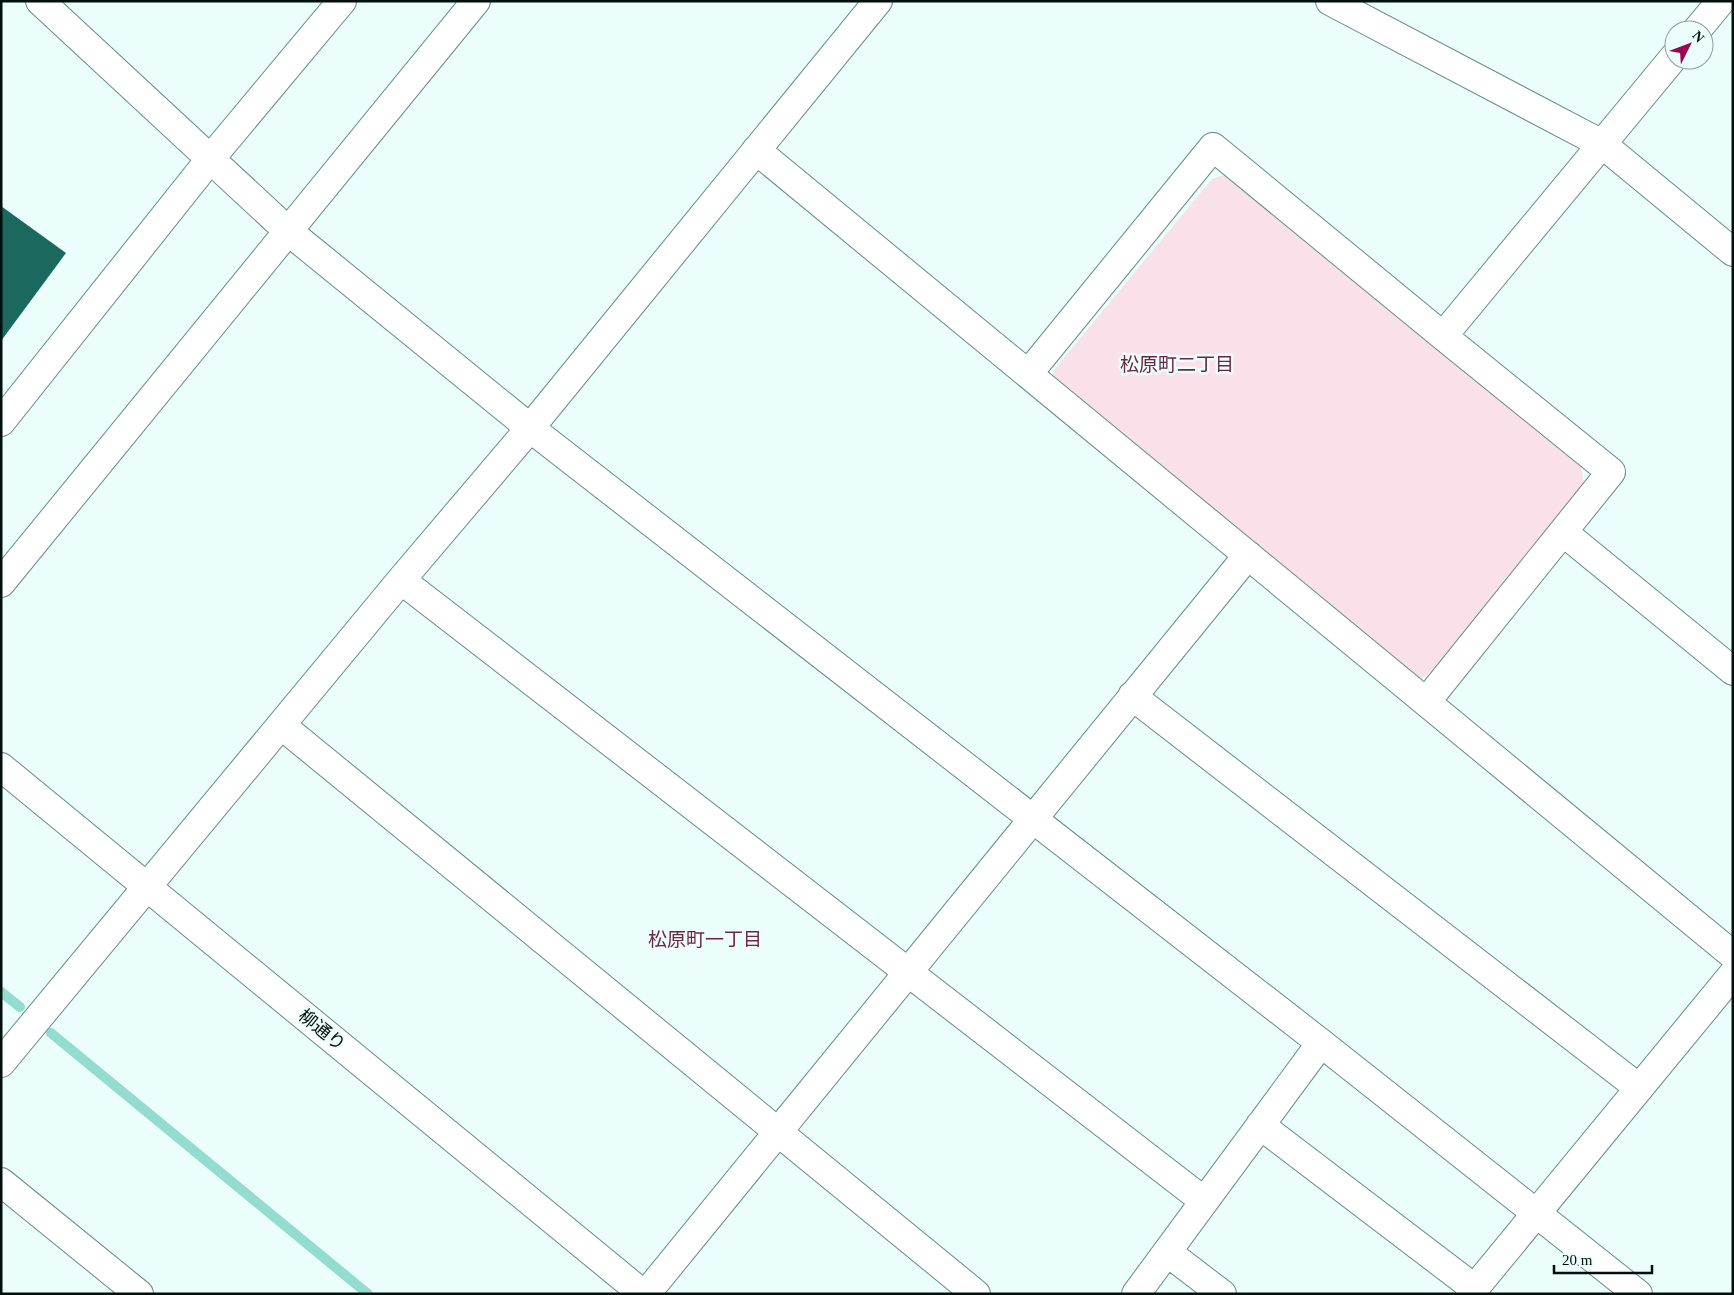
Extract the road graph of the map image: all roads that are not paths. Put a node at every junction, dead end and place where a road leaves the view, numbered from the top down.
1 (40, 1) edge
2 (342, 1) edge
3 (476, 1) edge
4 (878, 1) edge
5 (1330, 1) edge
6 (1721, 1) edge
7 (1705, 20) edge
8 (1664, 70) edge
9 (1602, 144) junction
10 (756, 150) junction
11 (211, 158) junction
12 (288, 231) junction
13 (1733, 252) edge
14 (1443, 336) junction
15 (1028, 374) junction
16 (1, 422) edge
17 (530, 428) junction
18 (1563, 532) junction
19 (1248, 555) junction
20 (401, 580) junction
21 (1, 583) edge
22 (1733, 671) edge
23 (1132, 696) junction
24 (1426, 702) junction
25 (281, 725) junction
26 (1, 767) edge
27 (1032, 819) junction
28 (148, 887) junction
29 (1733, 955) edge
30 (908, 972) junction
31 (1733, 974) edge
32 (1321, 1043) junction
33 (1, 1063) edge
34 (1639, 1088) junction
35 (1260, 1125) junction
36 (778, 1132) junction
37 (1, 1182) edge
38 (1204, 1201) junction
39 (1536, 1213) junction
40 (1167, 1252) junction
41 (1472, 1291) edge
42 (138, 1294) edge
43 (645, 1294) edge
44 (976, 1294) edge
45 (1136, 1294) edge
46 (1222, 1294) edge
47 (1638, 1294) edge

1 - 11 street
2 - 11 street
3 - 12 street
4 - 10 street
5 - 9 street
6 - 7 street
8 - 9 street
9 - 13 street
9 - 14 street
10 - 15 street
10 - 17 street
11 - 12 street
11 - 16 street
12 - 17 street
12 - 21 street
14 - 15 street
14 - 18 street
15 - 19 street
17 - 20 street
17 - 27 street
18 - 22 street
18 - 24 street
19 - 23 street
19 - 24 street
20 - 25 street
20 - 30 street
23 - 27 street
23 - 34 street
24 - 29 street
25 - 28 street
25 - 36 street
26 - 28 street, 柳通り
27 - 30 street
27 - 32 street
28 - 33 street
28 - 43 street, 柳通り
30 - 36 street
30 - 38 street
31 - 34 street
32 - 35 street
32 - 39 street
34 - 39 street
35 - 38 street
35 - 41 street
36 - 43 street
36 - 44 street
37 - 42 street
38 - 40 street
39 - 41 street
39 - 47 street
40 - 45 street
40 - 46 street

